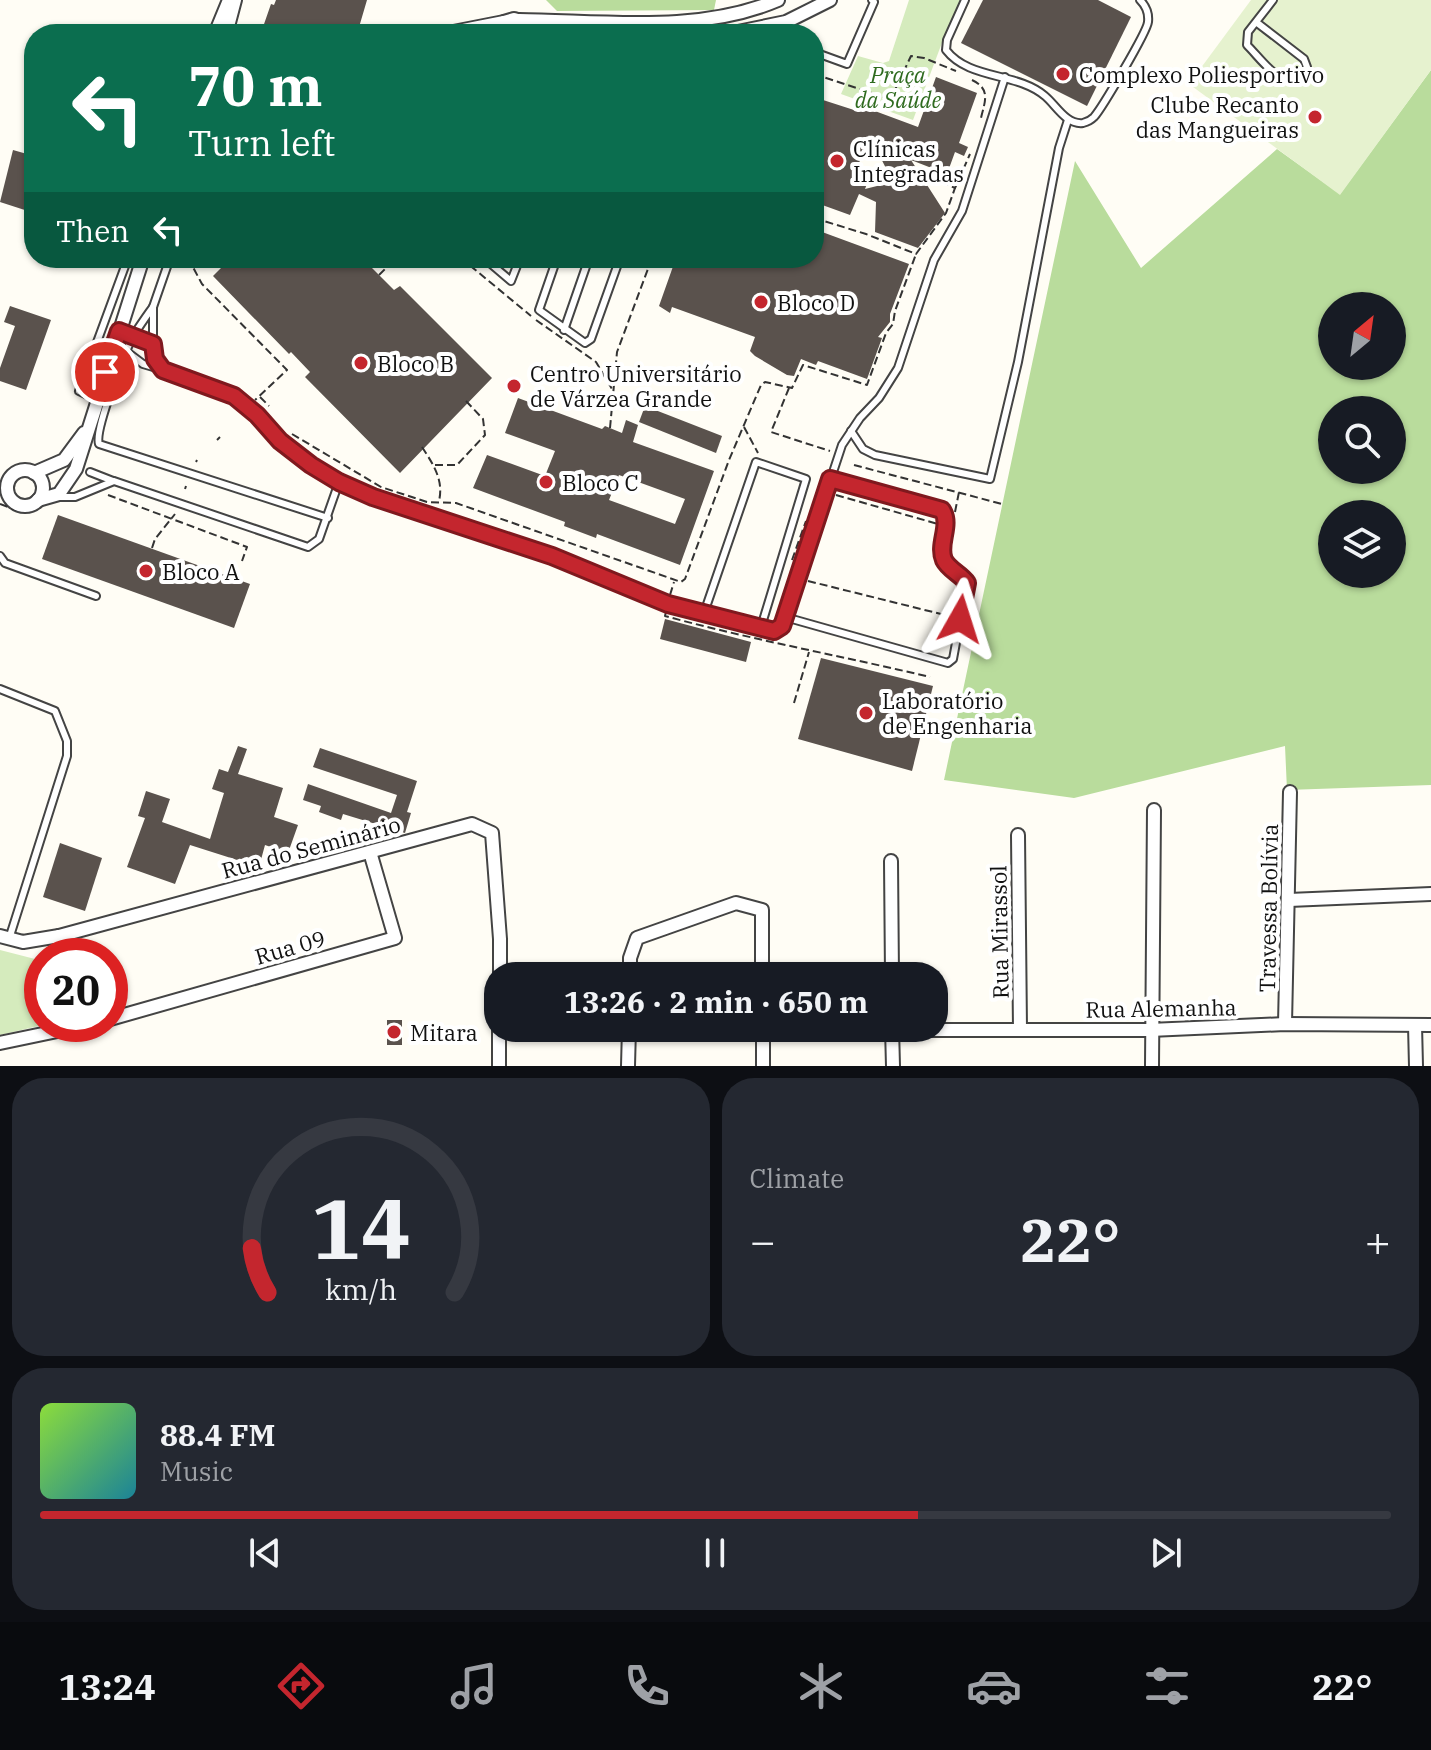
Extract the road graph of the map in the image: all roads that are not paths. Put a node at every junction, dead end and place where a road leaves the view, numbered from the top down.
1 (232, 0) edge
2 (778, 0) edge
3 (830, 0) edge
4 (872, 0) edge
5 (965, 0) edge
6 (1140, 0) edge
7 (1273, 0) edge
8 (519, 20) junction
9 (504, 22) joint
10 (1256, 22) junction
11 (220, 24) edge
12 (228, 24) edge
13 (494, 24) edge
14 (525, 24) edge
15 (787, 24) edge
16 (824, 56) edge
17 (1005, 77) junction
18 (1068, 120) junction
19 (124, 268) edge
20 (140, 268) edge
21 (167, 268) edge
22 (496, 268) edge
23 (516, 268) edge
24 (554, 268) edge
25 (586, 268) edge
26 (616, 268) edge
27 (153, 307) junction
28 (564, 330) junction
29 (119, 331) junction
30 (133, 337) junction
31 (153, 344) junction
32 (127, 352) junction
33 (163, 370) junction
34 (96, 399) junction
35 (88, 427) junction
36 (851, 431) junction
37 (90, 472) dead end
38 (34, 473) junction
39 (830, 479) junction
40 (4, 480) edge
41 (114, 481) junction
42 (339, 482) junction
43 (52, 497) junction
44 (4, 499) edge
45 (37, 504) junction
46 (328, 518) junction
47 (0, 556) edge
48 (96, 596) dead end
49 (704, 613) junction
50 (785, 617) junction
51 (761, 627) junction
52 (0, 689) edge
53 (1290, 792) dead end
54 (1154, 810) dead end
55 (1018, 835) dead end
56 (370, 852) junction
57 (891, 861) dead end
58 (1431, 894) edge
59 (1289, 900) junction
60 (59, 936) joint
61 (5, 937) edge
62 (500, 962) edge
63 (630, 962) edge
64 (762, 962) edge
65 (892, 962) edge
66 (128, 1014) edge
67 (1285, 1024) junction
68 (1415, 1025) junction
69 (1431, 1025) edge
70 (948, 1029) edge
71 (1020, 1029) junction
72 (1150, 1030) junction
73 (24, 1038) edge
74 (499, 1042) edge
75 (629, 1042) edge
76 (763, 1042) edge
77 (892, 1042) edge
78 (0, 1043) edge
79 (499, 1066) edge
80 (628, 1066) edge
81 (763, 1066) edge
82 (893, 1066) edge
83 (1152, 1066) edge
84 (1416, 1066) edge

1 - 11 street
1 - 12 street
2 - 8 street
3 - 15 street
4 - 16 lane
5 - 17 lane
6 - 18 lane
7 - 10 lane
8 - 9 street
8 - 14 street
9 - 13 street
10 - 10 lane
17 - 18 lane
17 - 36 lane
18 - 36 lane
19 - 34 lane
20 - 29 street
21 - 27 lane
22 - 23 lane
24 - 28 lane
25 - 28 lane
26 - 28 lane
27 - 30 lane
27 - 31 lane
29 - 30 lane
29 - 34 street
30 - 31 lane
30 - 32 lane
31 - 33 lane
32 - 33 lane
32 - 46 lane
33 - 42 lane
34 - 35 street
35 - 38 street
35 - 43 street
36 - 39 lane
37 - 41 lane
38 - 40 street
38 - 45 street
39 - 50 lane
39 - 50 lane
40 - 44 street
41 - 43 lane
41 - 46 lane
42 - 46 lane
42 - 49 lane
43 - 45 street
44 - 45 street
47 - 48 lane
49 - 51 lane
49 - 51 lane
50 - 51 lane
52 - 61 lane
53 - 59 street, Travessa Bolívia
54 - 72 street
55 - 71 street, Rua Mirassol
56 - 60 street, Rua do Seminário
56 - 62 street, Rua do Seminário
56 - 66 street, Rua 09
57 - 65 street
58 - 59 street
59 - 67 street, Travessa Bolívia
60 - 61 street, Rua do Seminário
63 - 64 street
67 - 68 street, Rua Alemanha
67 - 72 street, Rua Alemanha
68 - 69 street, Rua Alemanha
68 - 84 street
70 - 71 street, Rua Alemanha
71 - 72 street, Rua Alemanha
72 - 83 street
73 - 78 street
74 - 79 street
75 - 80 street
76 - 81 street
77 - 82 street

